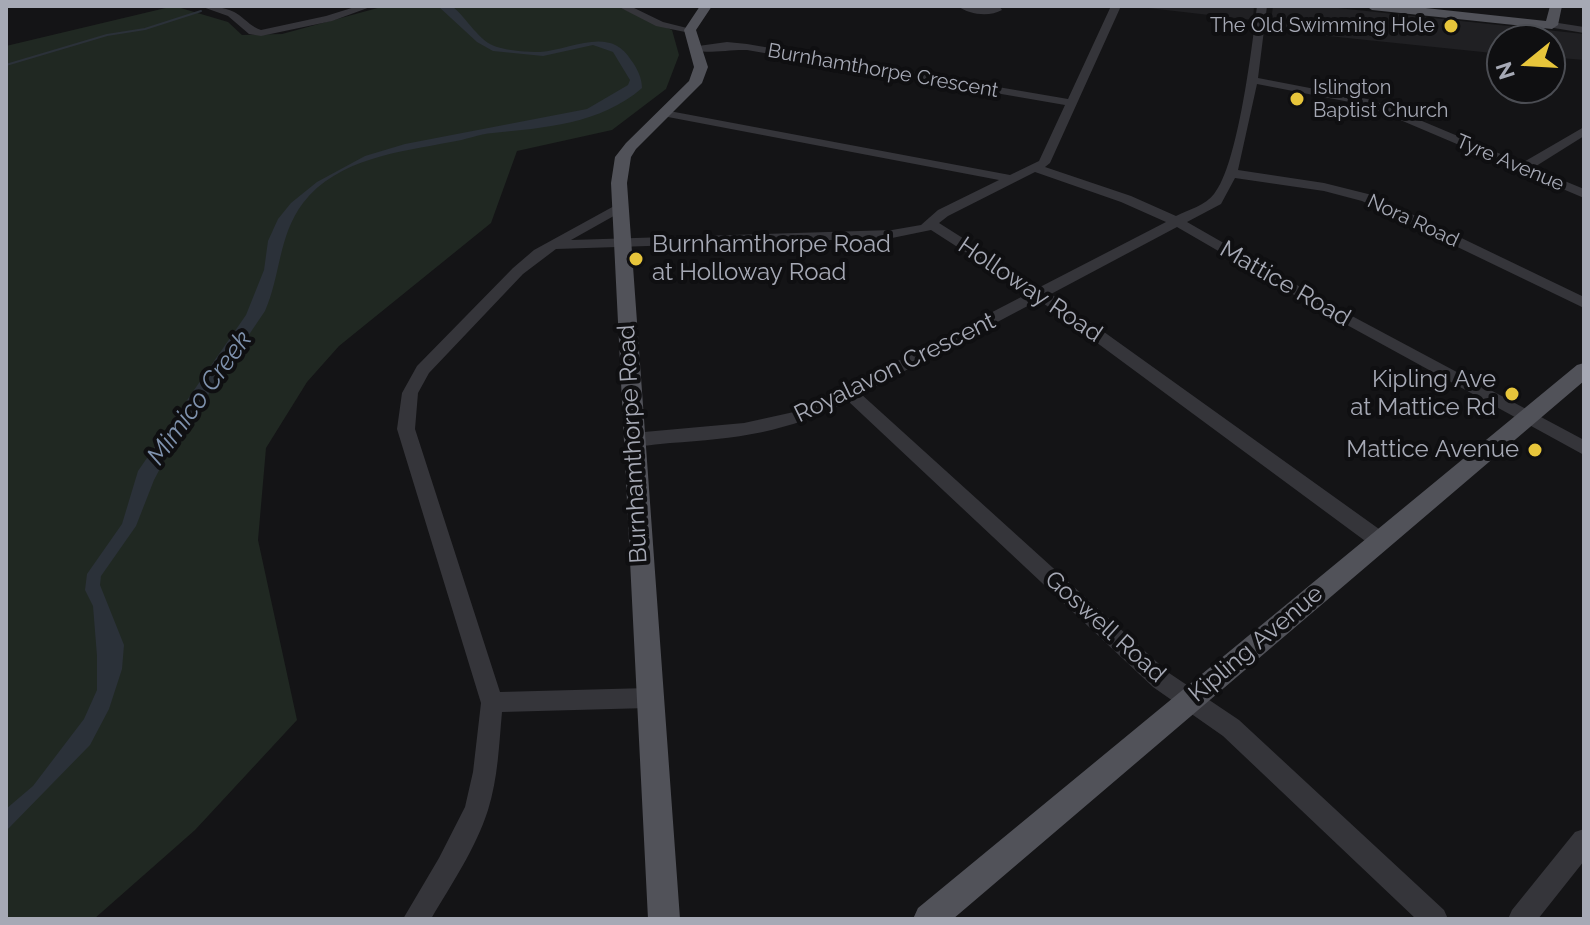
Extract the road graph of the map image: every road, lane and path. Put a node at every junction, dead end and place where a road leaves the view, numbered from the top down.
1 (205, 6) edge
2 (331, 6) edge
3 (368, 6) edge
4 (622, 6) edge
5 (706, 6) edge
6 (963, 6) edge
7 (994, 6) edge
8 (1116, 6) edge
9 (1262, 6) edge
10 (1372, 6) edge
11 (1451, 10) edge
12 (347, 13) junction
13 (1545, 24) edge
14 (690, 30) junction
15 (695, 49) junction
16 (1252, 80) junction
17 (1072, 103) junction
18 (668, 113) junction
19 (1584, 131) edge
20 (1035, 168) junction
21 (1523, 168) junction
22 (1231, 173) junction
23 (1012, 179) junction
24 (1584, 194) edge
25 (621, 208) junction
26 (1178, 222) junction
27 (931, 224) junction
28 (622, 244) junction
29 (553, 246) junction
30 (1041, 294) junction
31 (1584, 303) edge
32 (1584, 370) edge
33 (851, 394) junction
34 (1527, 417) junction
35 (633, 439) junction
36 (1584, 448) edge
37 (1379, 540) junction
38 (648, 698) junction
39 (1191, 699) junction
40 (492, 703) junction
41 (1584, 841) edge
42 (416, 919) edge
43 (664, 919) edge
44 (929, 919) edge
45 (1435, 919) edge
46 (1521, 919) edge

1 - 12 street
2 - 12 street
3 - 12 street
4 - 14 street
5 - 14 main road
6 - 7 street
8 - 17 street
9 - 16 street, Royalavon Crescent
10 - 11 main road
11 - 13 main road
14 - 15 main road, Burnhamthorpe Road
15 - 17 street, Burnhamthorpe Crescent
15 - 18 main road, Burnhamthorpe Road
16 - 21 street, Tyre Avenue
16 - 22 street, Royalavon Crescent
17 - 20 street
18 - 23 street
18 - 25 main road, Burnhamthorpe Road
19 - 21 street
20 - 23 street
20 - 26 street, Mattice Road
21 - 24 street, Tyre Avenue
22 - 26 street, Royalavon Crescent
22 - 31 street, Nora Road
23 - 27 street
25 - 28 main road, Burnhamthorpe Road
25 - 29 street
26 - 30 street, Royalavon Crescent
26 - 34 street, Mattice Road
27 - 28 street, Holloway Road
27 - 30 street, Holloway Road
28 - 29 street, Holloway Road
28 - 35 main road, Burnhamthorpe Road
29 - 40 street
30 - 33 street, Royalavon Crescent
30 - 37 street, Holloway Road
32 - 34 main road, Kipling Avenue
33 - 35 street, Royalavon Crescent
33 - 39 street, Goswell Road
34 - 36 street
34 - 37 main road, Kipling Avenue
35 - 38 main road, Burnhamthorpe Road
37 - 39 main road, Kipling Avenue
38 - 40 street
38 - 43 main road, Burnhamthorpe Road
39 - 44 main road, Kipling Avenue
39 - 45 street, Goswell Road
40 - 42 street
41 - 46 street

